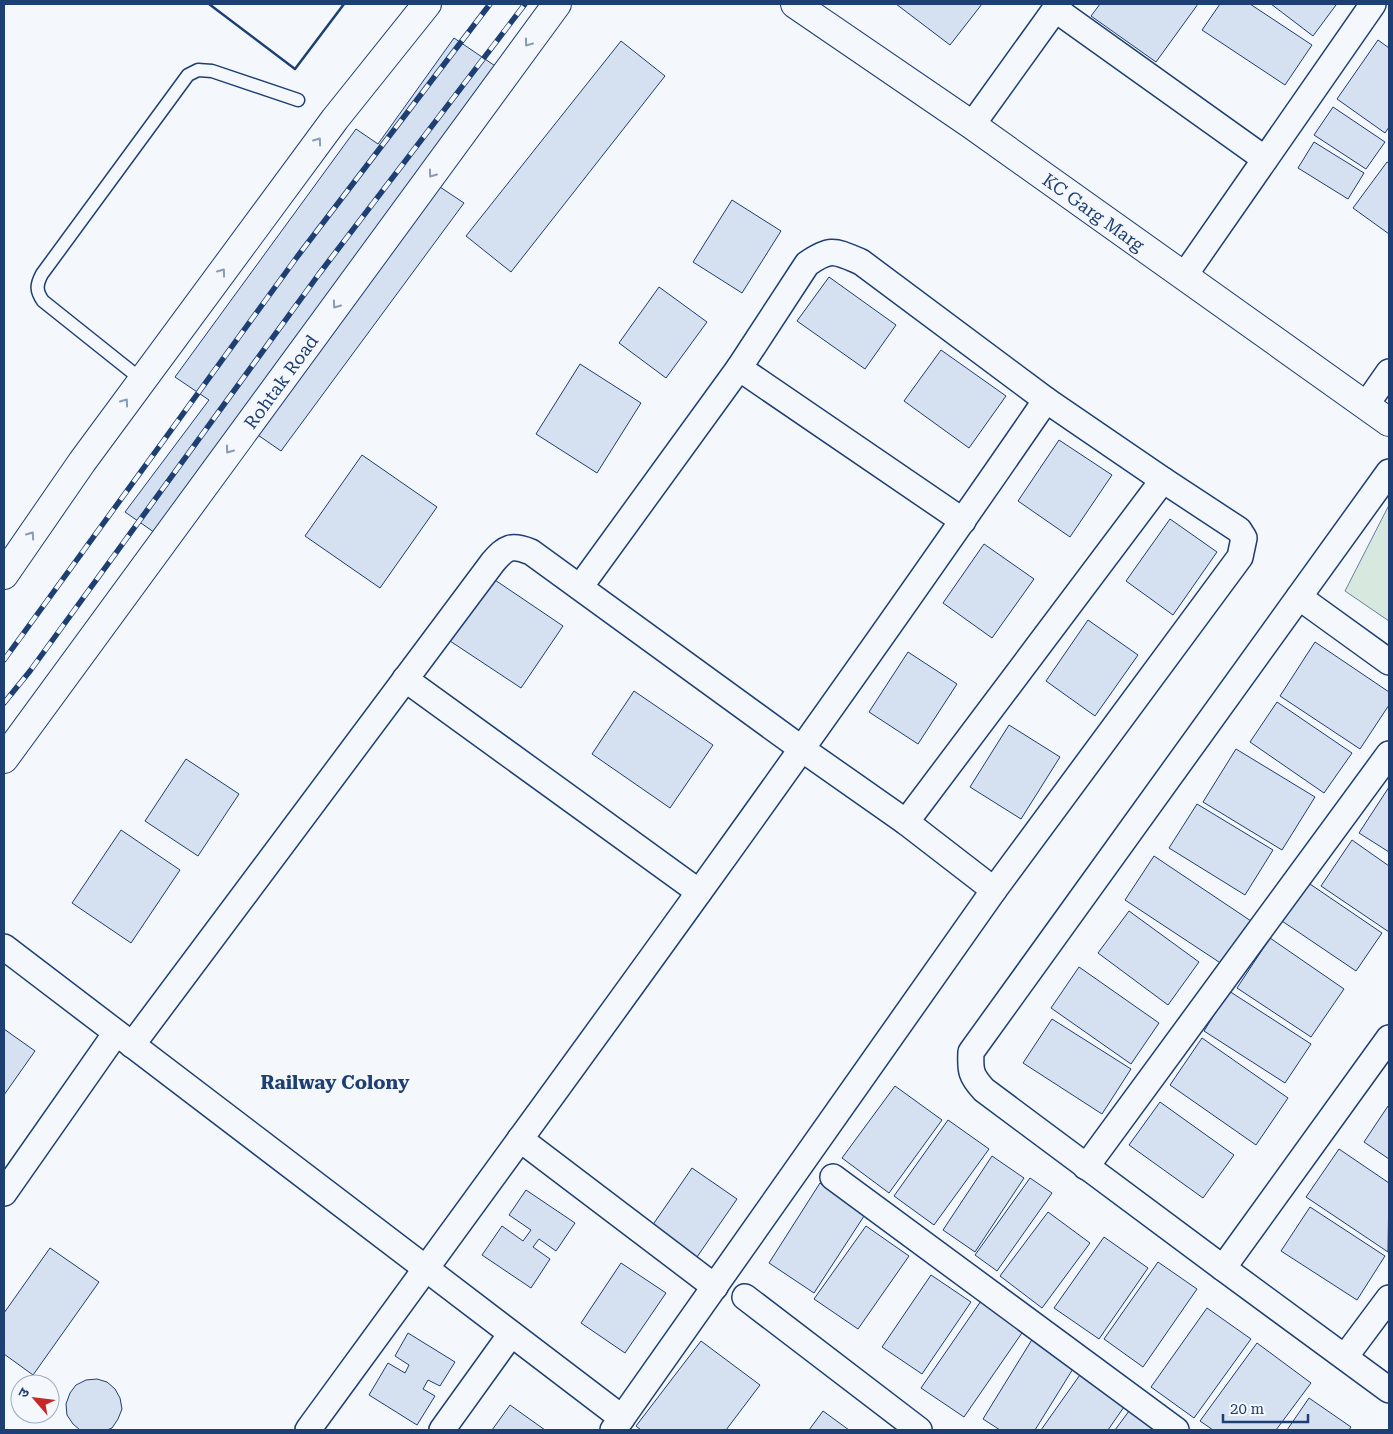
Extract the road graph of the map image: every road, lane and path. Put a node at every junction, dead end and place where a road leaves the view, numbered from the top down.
1 (427, 4) edge
2 (557, 4) edge
3 (795, 4) edge
4 (1373, 4) edge
5 (1057, 6) edge
6 (298, 100) dead end
7 (972, 125) junction
8 (1264, 160) junction
9 (1184, 276) junction
10 (739, 368) junction
11 (1389, 372) edge
12 (142, 380) junction
13 (1046, 400) junction
14 (1366, 405) junction
15 (1389, 422) edge
16 (1389, 472) edge
17 (1163, 480) junction
18 (963, 521) junction
19 (4, 575) edge
20 (580, 587) junction
21 (1299, 596) junction
22 (1389, 662) edge
23 (405, 679) junction
24 (802, 749) junction
25 (1389, 754) edge
26 (4, 759) edge
27 (906, 822) junction
28 (994, 890) junction
29 (699, 892) junction
30 (4, 947) edge
31 (1389, 1038) edge
32 (124, 1039) junction
33 (520, 1139) junction
34 (1086, 1167) junction
35 (833, 1177) dead end
36 (4, 1193) edge
37 (1223, 1268) junction
38 (426, 1269) junction
39 (714, 1287) junction
40 (745, 1298) dead end
41 (1389, 1298) edge
42 (511, 1334) junction
43 (1345, 1357) junction
44 (1389, 1390) edge
45 (618, 1424) edge
46 (308, 1430) edge
47 (442, 1430) edge
48 (919, 1430) edge
49 (1176, 1430) edge

12 -> 1 main road
2 -> 26 main road, Rohtak Road
3 - 7 main road, KC Garg Marg
4 - 8 street
5 - 7 street
5 - 8 street
6 - 12 lane
7 - 9 main road, KC Garg Marg
8 - 9 street
9 - 14 main road, KC Garg Marg
10 - 13 street
10 - 18 street
10 - 20 street
11 - 14 street
19 -> 12 main road
13 - 17 street
13 - 18 street
14 - 15 main road, KC Garg Marg
16 - 21 street
17 - 27 street
17 - 28 street
18 - 24 street
20 - 23 street
20 - 24 street
21 - 22 street
21 - 34 street
23 - 29 street
23 - 32 street
24 - 27 street
24 - 29 street
25 - 34 street
27 - 28 street
28 - 39 street
29 - 33 street
30 - 32 street
31 - 37 street
32 - 36 street
32 - 38 street
33 - 38 street
33 - 39 street
34 - 37 street
35 - 49 street
37 - 43 street
38 - 42 street
38 - 46 street
39 - 45 street
40 - 48 street
41 - 43 street
42 - 45 street
42 - 47 street
43 - 44 street

